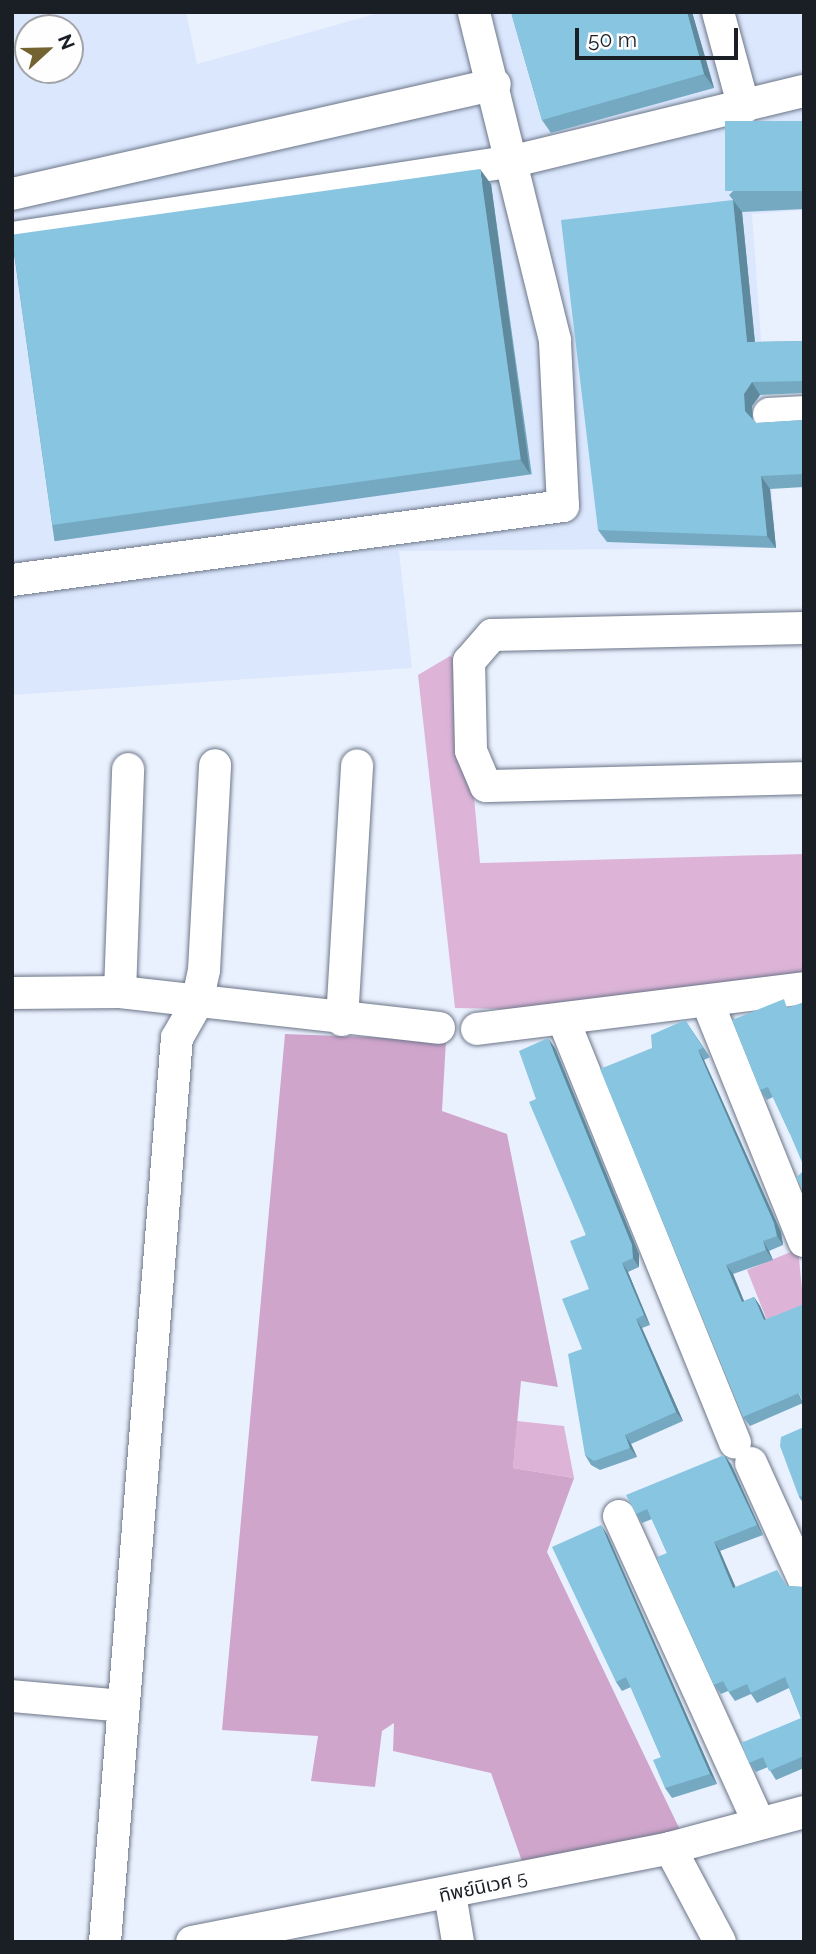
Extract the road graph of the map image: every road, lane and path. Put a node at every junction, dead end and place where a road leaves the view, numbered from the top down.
1 (474, 12) edge
2 (718, 12) edge
3 (495, 85) junction
4 (804, 91) edge
5 (744, 108) junction
6 (514, 161) junction
7 (12, 194) edge
8 (12, 238) edge
9 (804, 412) edge
10 (769, 414) dead end
11 (12, 580) edge
12 (804, 628) edge
13 (215, 765) dead end
14 (357, 765) dead end
15 (128, 769) dead end
16 (804, 778) edge
17 (804, 988) edge
18 (120, 992) junction
19 (12, 993) edge
20 (707, 1001) junction
21 (197, 1003) junction
22 (563, 1019) junction
23 (342, 1020) junction
24 (439, 1028) dead end
25 (477, 1028) dead end
26 (804, 1241) edge
27 (620, 1516) dead end
28 (804, 1580) edge
29 (12, 1696) edge
30 (124, 1706) junction
31 (804, 1812) edge
32 (759, 1823) junction
33 (670, 1848) junction
34 (450, 1894) junction
35 (308, 1931) edge
36 (105, 1942) edge
37 (192, 1942) edge
38 (458, 1942) edge
39 (720, 1942) edge

1 - 3 street
2 - 5 street
3 - 6 street
3 - 7 street
4 - 5 street
5 - 6 street
6 - 8 street
6 - 11 street
9 - 10 street
12 - 16 street
13 - 21 street
14 - 23 street
15 - 18 street
17 - 20 street
18 - 19 street
18 - 21 street
20 - 22 street
20 - 26 street
21 - 23 street
21 - 30 street
22 - 25 street
22 - 28 street
23 - 24 street
27 - 32 street
29 - 30 street
30 - 36 street
31 - 32 street, ทิพย์นิเวศ 5
32 - 33 street, ทิพย์นิเวศ 5
33 - 34 street, ทิพย์นิเวศ 5
33 - 39 street
34 - 35 street, ทิพย์นิเวศ 5
34 - 38 street
35 - 37 street, ทิพย์นิเวศ 5

